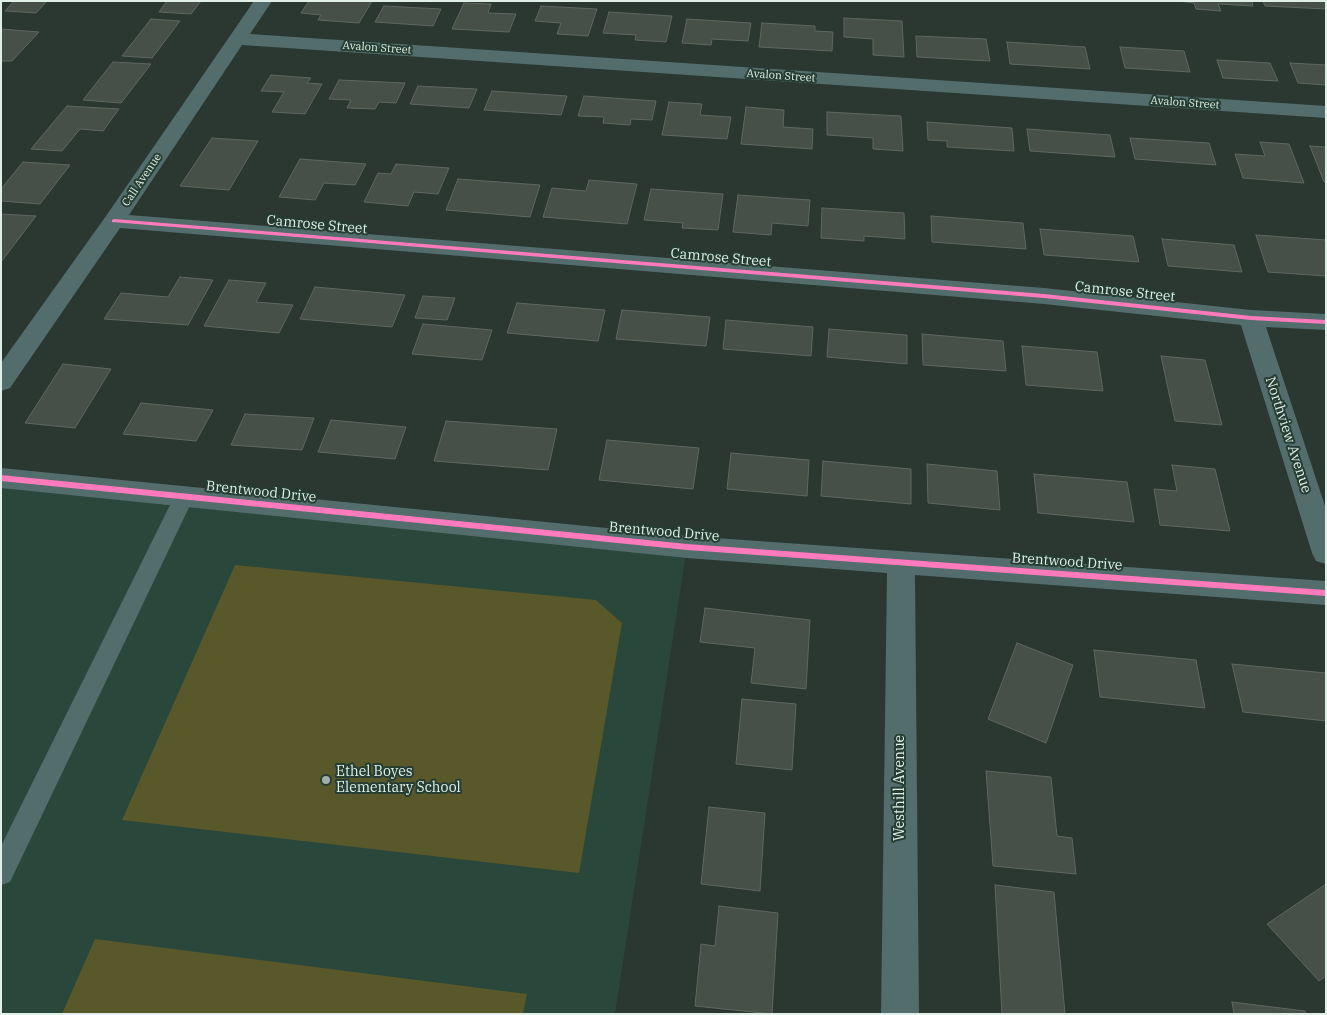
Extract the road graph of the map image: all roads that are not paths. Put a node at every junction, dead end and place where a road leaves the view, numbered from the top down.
1 (263, 1) edge
2 (236, 39) junction
3 (1326, 112) edge
4 (114, 222) junction
5 (1251, 318) junction
6 (1326, 322) edge
7 (1, 382) edge
8 (1, 478) edge
9 (184, 497) junction
10 (1326, 553) edge
11 (901, 563) junction
12 (1326, 593) edge
13 (1, 873) edge
14 (900, 1014) edge

1 - 2 street, Call Avenue
2 - 3 street, Avalon Street
2 - 4 street, Call Avenue
4 - 5 street, Camrose Street
4 - 7 street, Call Avenue
5 - 6 street, Camrose Street
5 - 10 street, Northview Avenue
8 - 9 street, Brentwood Drive
9 - 11 street, Brentwood Drive
9 - 13 lane
11 - 12 street, Brentwood Drive
11 - 14 street, Westhill Avenue

